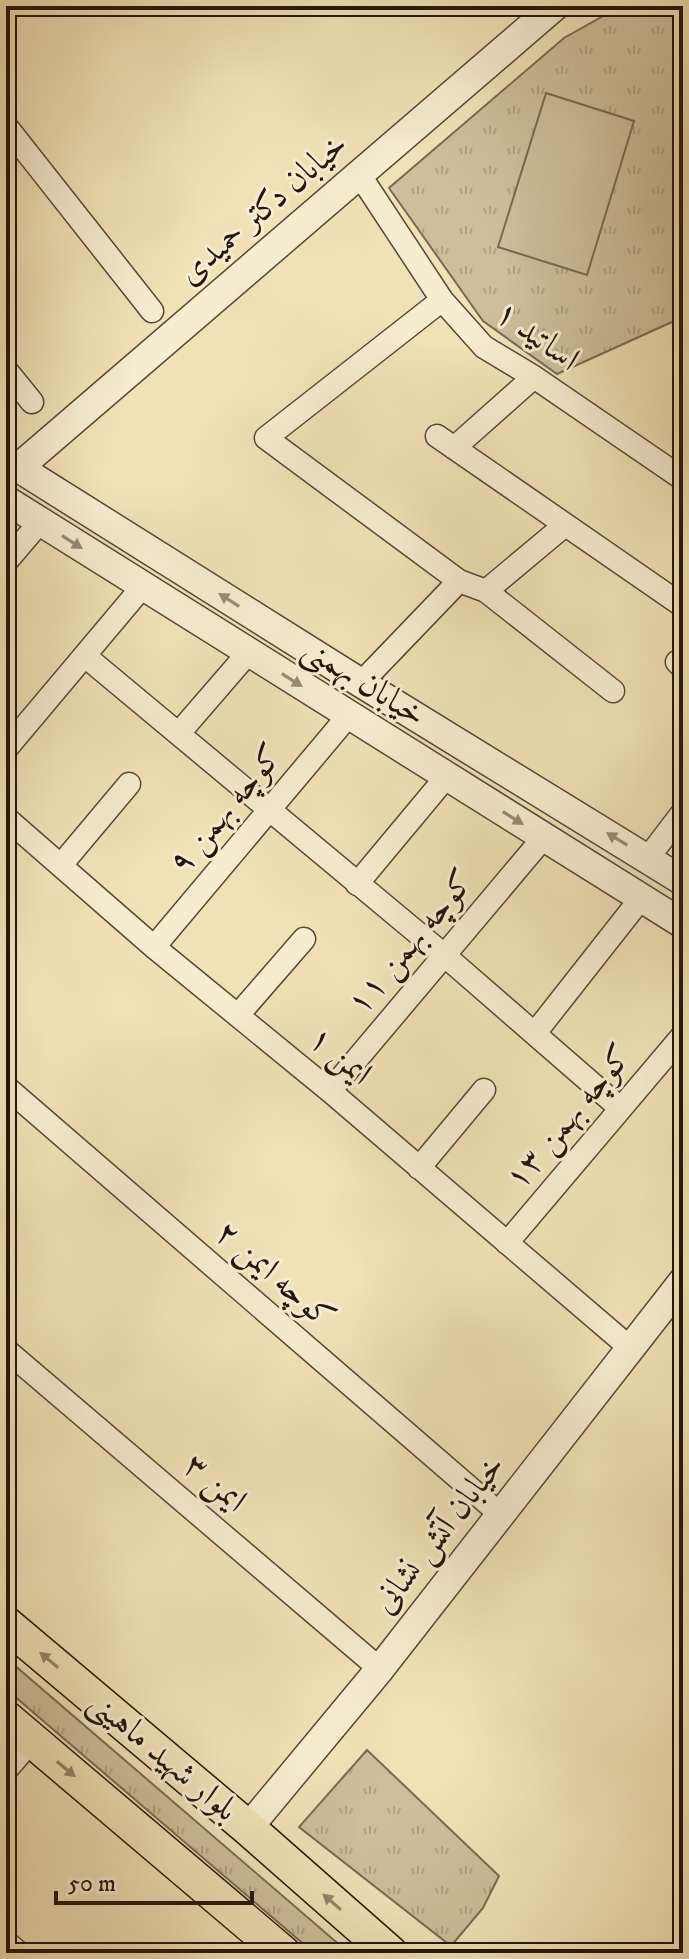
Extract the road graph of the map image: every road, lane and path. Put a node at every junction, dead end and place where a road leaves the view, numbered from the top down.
1 (555, 6) edge
2 (6, 126) edge
3 (359, 174) junction
4 (442, 300) junction
5 (152, 311) dead end
6 (6, 370) edge
7 (534, 377) junction
8 (32, 402) dead end
9 (12, 464) edge
10 (683, 479) edge
11 (6, 500) edge
12 (40, 522) junction
13 (565, 525) junction
14 (6, 562) edge
15 (459, 581) junction
16 (143, 586) junction
17 (486, 591) junction
18 (683, 606) edge
19 (249, 652) junction
20 (85, 656) junction
21 (361, 683) junction
22 (613, 691) dead end
23 (349, 715) junction
24 (179, 733) junction
25 (6, 749) edge
26 (447, 776) junction
27 (129, 784) dead end
28 (270, 810) junction
29 (683, 812) edge
30 (6, 818) edge
31 (544, 837) junction
32 (648, 858) junction
33 (61, 865) junction
34 (683, 881) edge
35 (357, 884) junction
36 (642, 897) junction
37 (683, 924) edge
38 (304, 939) dead end
39 (154, 947) junction
40 (444, 955) junction
41 (238, 1015) junction
42 (535, 1033) junction
43 (683, 1035) edge
44 (6, 1087) edge
45 (484, 1090) dead end
46 (330, 1091) junction
47 (620, 1108) junction
48 (419, 1168) junction
49 (507, 1243) junction
50 (683, 1281) edge
51 (629, 1347) junction
52 (6, 1350) edge
53 (500, 1514) junction
54 (6, 1624) edge
55 (380, 1669) junction
56 (6, 1718) edge
57 (32, 1740) junction
58 (6, 1770) edge
59 (248, 1828) junction
60 (6, 1942) edge
61 (19, 1953) edge
62 (283, 1953) edge
63 (390, 1953) edge

1 - 3 street, خیابان دکتر حمیدی
2 - 5 street
3 - 4 street, اساتید ۱
3 - 9 street, خیابان دکتر حمیدی
4 - 7 street, اساتید ۱
4 - 15 street
6 - 8 street
7 - 10 street, اساتید ۱
7 - 13 street
21 -> 9 street, خیابان بهمنی
11 - 12 street, خیابان بهمنی
12 - 14 street
12 -> 16 street, خیابان بهمنی
13 - 17 street
13 - 18 street
15 - 17 street
15 - 21 street
16 - 19 street, خیابان بهمنی
16 - 20 street
17 - 22 street
19 -> 23 street, خیابان بهمنی
19 - 24 street
20 - 24 street
20 - 25 street
32 -> 21 street, خیابان بهمنی
23 - 26 street, خیابان بهمنی
23 - 28 street, کوچه بهمن ۹
24 - 28 street
26 -> 31 street, خیابان بهمنی
26 - 35 street
27 - 33 street
28 - 35 street
28 - 39 street, کوچه بهمن ۹
29 - 32 street
30 - 33 street, ایمن ۱
31 - 36 street, خیابان بهمنی
31 - 40 street, کوچه بهمن ۱۱
32 - 34 street, خیابان بهمنی
33 - 39 street, ایمن ۱
35 - 40 street
36 - 37 street, خیابان بهمنی
36 - 42 street
38 - 41 street
39 - 41 street, ایمن ۱
40 - 42 street
40 - 46 street, کوچه بهمن ۱۱
41 - 46 street, ایمن ۱
42 - 47 street
43 - 47 street, کوچه بهمن ۱۳
44 - 53 street, کوچه ایمن ۲
45 - 48 street
46 - 48 street, ایمن ۱
47 - 49 street, کوچه بهمن ۱۳
48 - 49 street, ایمن ۱
49 - 51 street, ایمن ۱
50 - 51 street, خیابان آتش نشانی
51 - 53 street, خیابان آتش نشانی
52 - 55 street, ایمن ۳
53 - 55 street, خیابان آتش نشانی
59 -> 54 main road, بلوار شهید ماهینی
55 - 59 street, خیابان آتش نشانی
56 - 57 main road
57 - 58 street
57 -> 62 main road
63 -> 59 main road, بلوار شهید ماهینی
60 - 61 street

